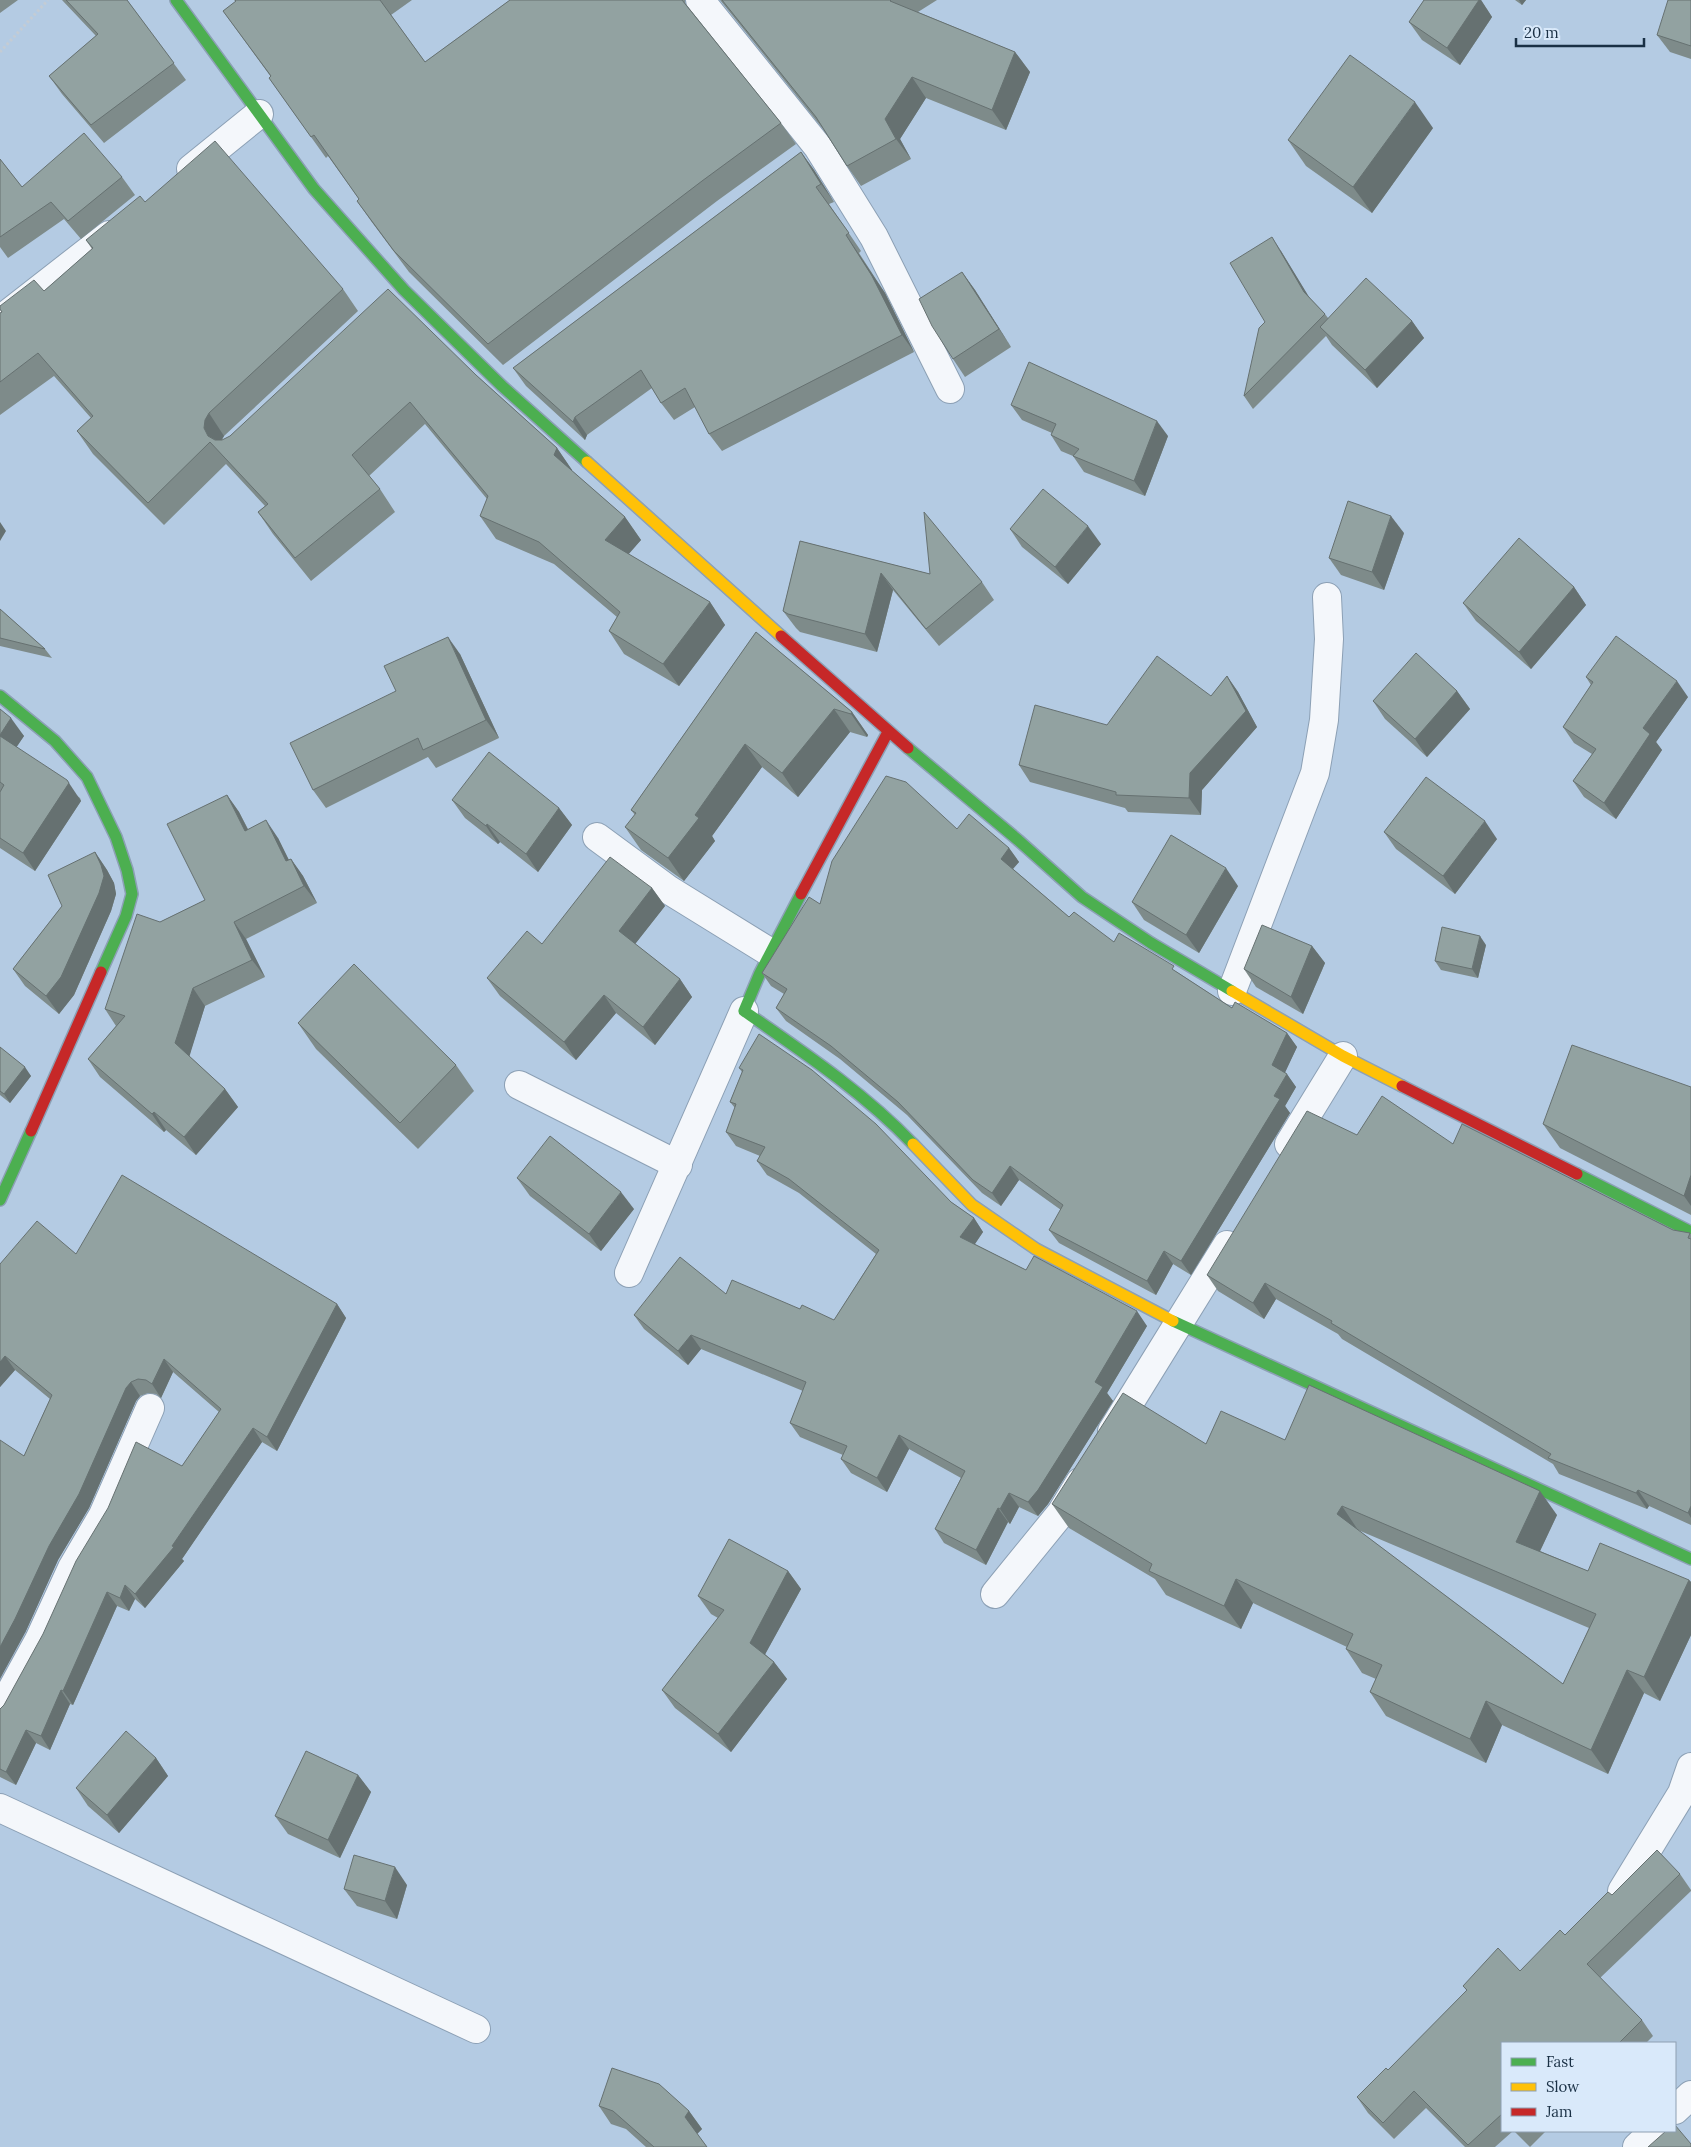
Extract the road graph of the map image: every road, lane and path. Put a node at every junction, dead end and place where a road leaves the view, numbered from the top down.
1 (48, 0) edge
2 (176, 0) edge
3 (700, 0) edge
4 (0, 52) edge
5 (259, 114) junction
6 (818, 147) junction
7 (795, 164) edge
8 (169, 187) edge
9 (132, 217) edge
10 (404, 290) junction
11 (383, 309) edge
12 (0, 320) edge
13 (950, 389) dead end
14 (1327, 597) dead end
15 (0, 696) edge
16 (888, 732) junction
17 (597, 836) dead end
18 (771, 953) junction
19 (1232, 991) junction
20 (744, 1011) junction
21 (1343, 1056) junction
22 (519, 1085) dead end
23 (1278, 1162) edge
24 (678, 1165) junction
25 (0, 1200) edge
26 (1242, 1220) edge
27 (1691, 1232) edge
28 (629, 1272) dead end
29 (1179, 1324) junction
30 (150, 1408) dead end
31 (1691, 1559) edge
32 (995, 1594) dead end
33 (0, 1711) edge
34 (1691, 1767) edge
35 (0, 1808) edge
36 (1622, 1891) edge
37 (476, 2029) dead end
38 (1653, 2132) edge
39 (1637, 2147) edge

1 - 4 path
2 - 5 street
3 - 6 street
5 - 8 street
5 - 10 street
6 - 7 street
6 - 13 street
9 - 12 street
10 - 11 street
10 - 16 street
14 - 19 street
15 - 25 street
16 - 18 street
16 - 19 street
17 - 18 street
18 - 20 street
19 - 21 street
20 - 24 street
20 - 29 street
21 - 23 street
21 - 27 street
22 - 24 street
24 - 28 street
26 - 29 street
29 - 31 street
29 - 32 street
30 - 33 street
34 - 36 street
35 - 37 street
38 - 39 street

